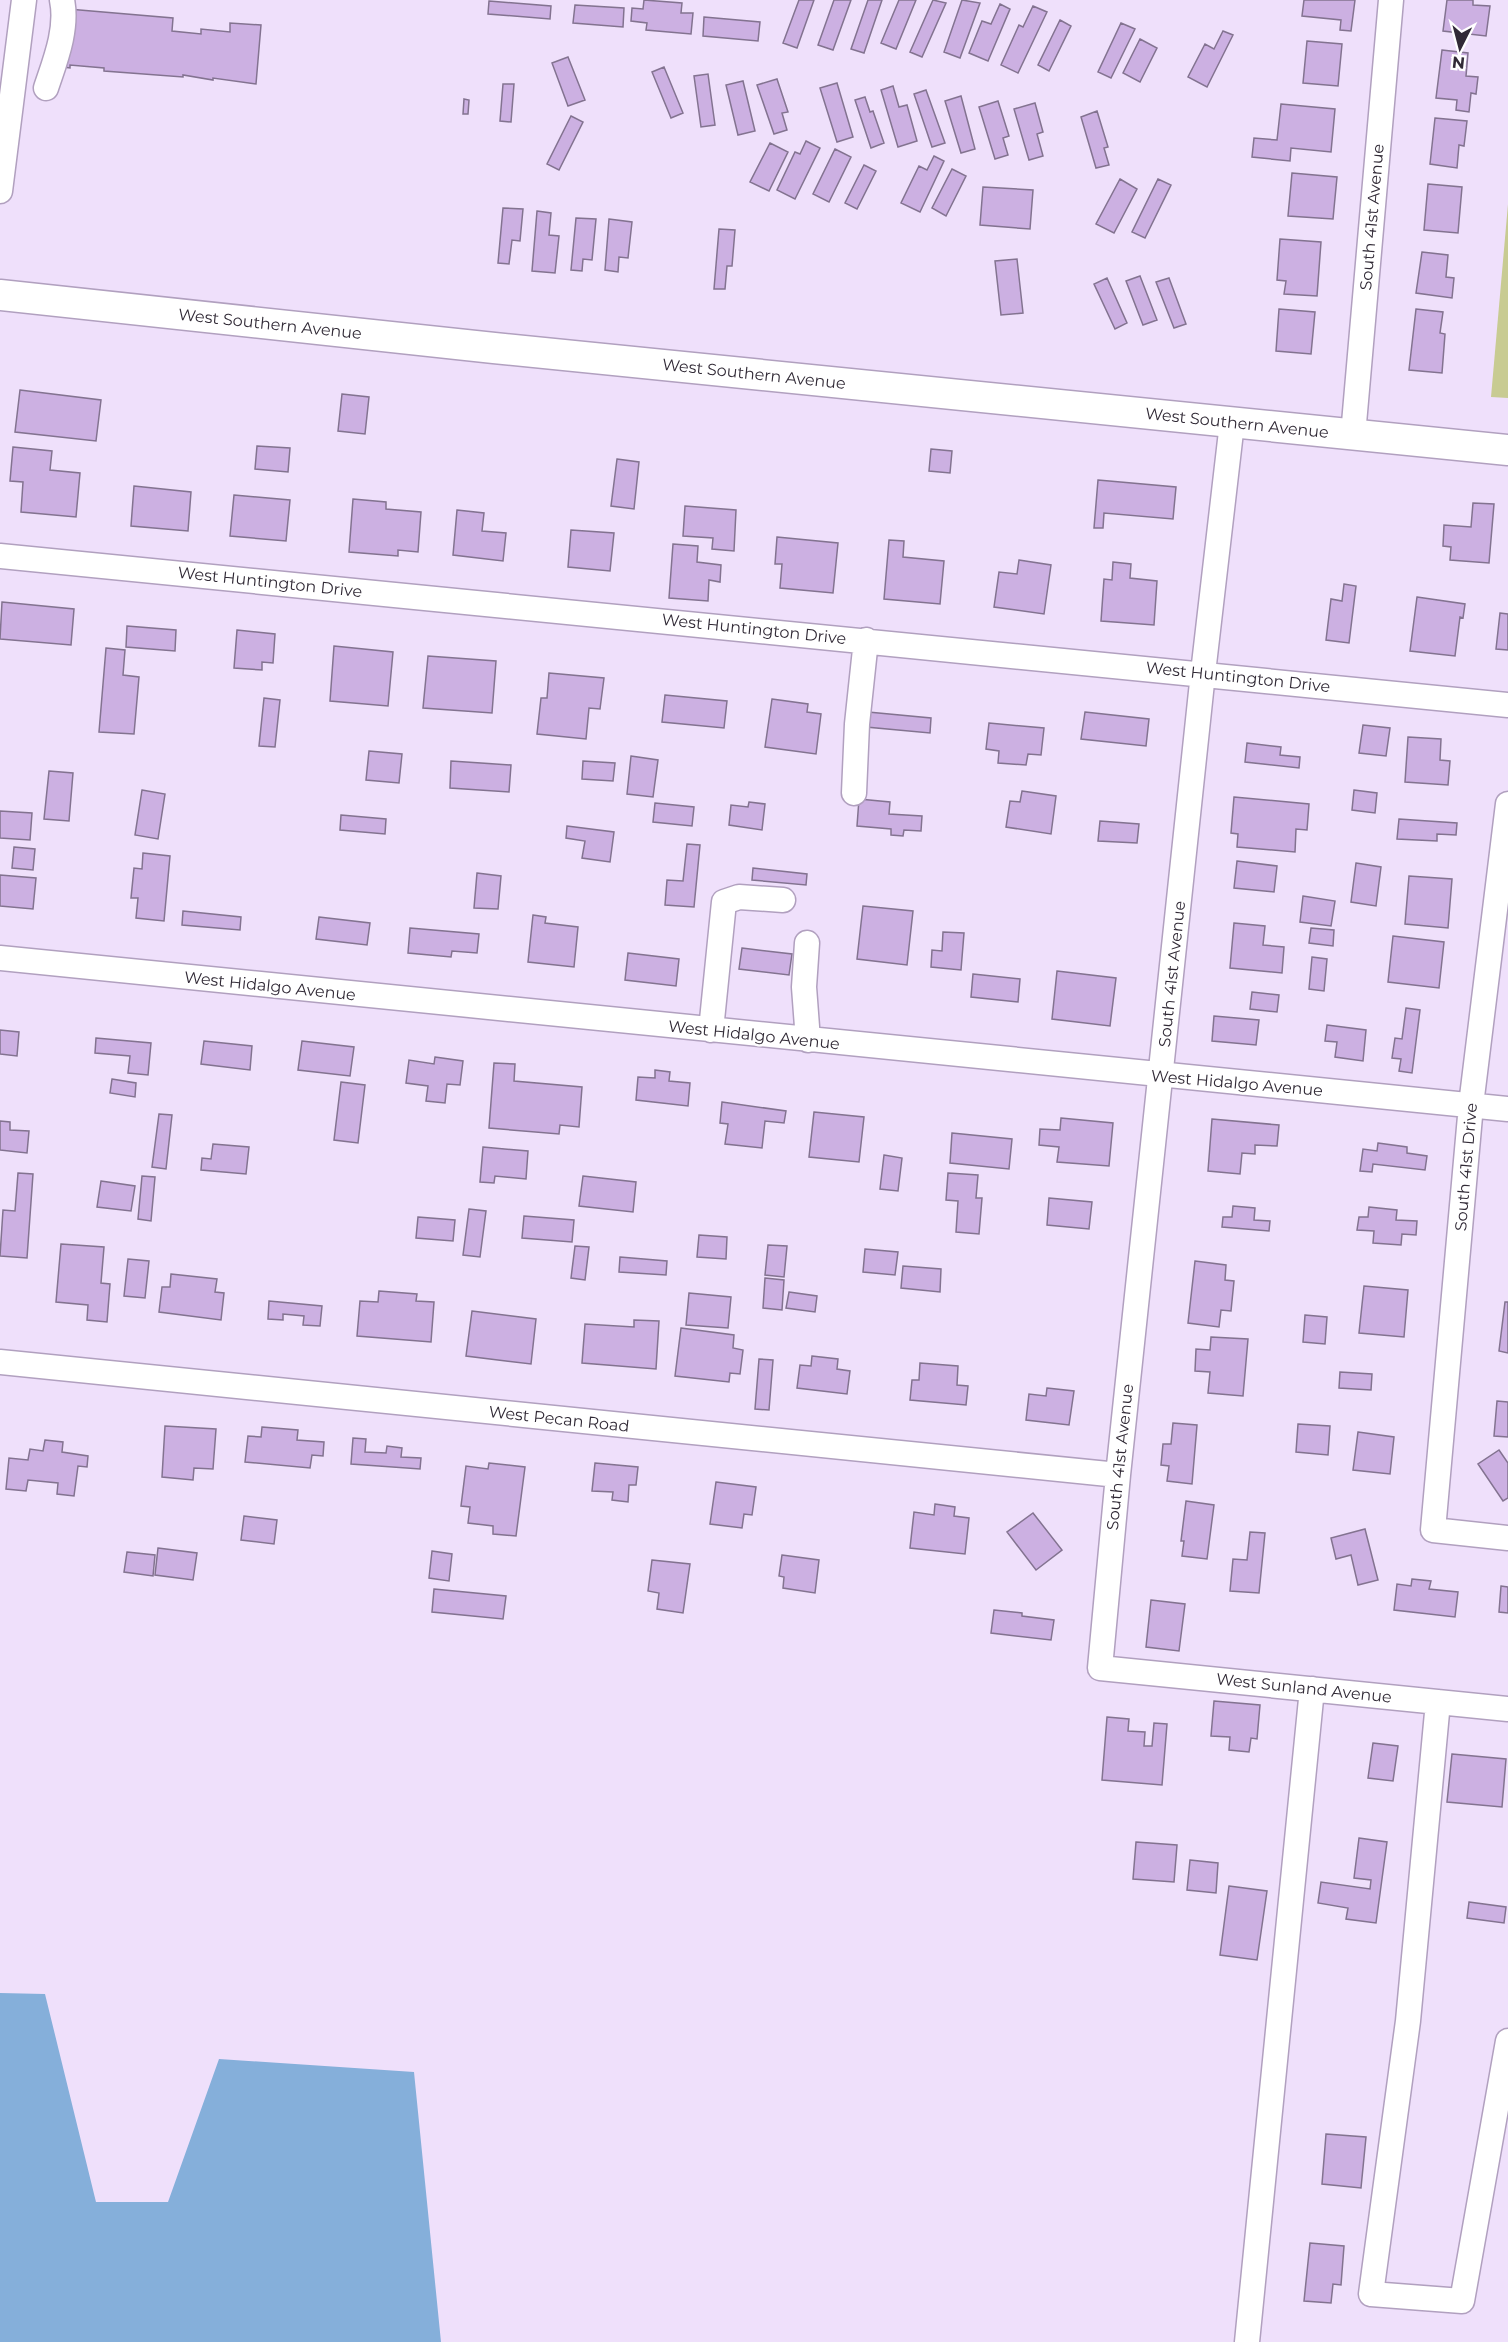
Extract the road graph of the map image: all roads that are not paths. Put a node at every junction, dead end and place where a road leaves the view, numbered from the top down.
1 (24, 0) edge
2 (62, 0) edge
3 (1391, 0) edge
4 (46, 88) dead end
5 (0, 191) edge
6 (0, 295) edge
7 (1232, 423) junction
8 (1353, 435) junction
9 (1508, 450) edge
10 (0, 556) edge
11 (866, 640) junction
12 (1203, 673) junction
13 (1508, 705) edge
14 (854, 793) dead end
15 (1508, 804) edge
16 (783, 900) dead end
17 (807, 943) dead end
18 (0, 958) edge
19 (711, 1030) junction
20 (808, 1040) junction
21 (1161, 1076) junction
22 (1471, 1105) junction
23 (1508, 1109) edge
24 (0, 1362) edge
25 (1118, 1475) junction
26 (1508, 1538) edge
27 (1100, 1668) joint
28 (1312, 1689) junction
29 (1438, 1702) junction
30 (1508, 1709) edge
31 (1508, 2041) edge
32 (1247, 2342) edge

1 - 5 street
2 - 4 street
3 - 8 street, South 41st Avenue
6 - 7 main road, West Southern Avenue
7 - 8 main road, West Southern Avenue
7 - 12 street, South 41st Avenue
8 - 9 main road, West Southern Avenue
10 - 11 street, West Huntington Drive
11 - 12 street, West Huntington Drive
11 - 14 street
12 - 13 street, West Huntington Drive
12 - 21 street, South 41st Avenue
15 - 22 street, South 41st Drive
16 - 19 street
17 - 20 street
18 - 19 street, West Hidalgo Avenue
19 - 20 street, West Hidalgo Avenue
20 - 21 street, West Hidalgo Avenue
21 - 22 street, West Hidalgo Avenue
21 - 25 street, South 41st Avenue
22 - 23 street, West Hidalgo Avenue
22 - 26 street, South 41st Drive
24 - 25 street, West Pecan Road
25 - 27 street, South 41st Avenue
27 - 28 street, West Sunland Avenue
28 - 29 street, West Sunland Avenue
28 - 32 street
29 - 30 street, West Sunland Avenue
29 - 31 street

